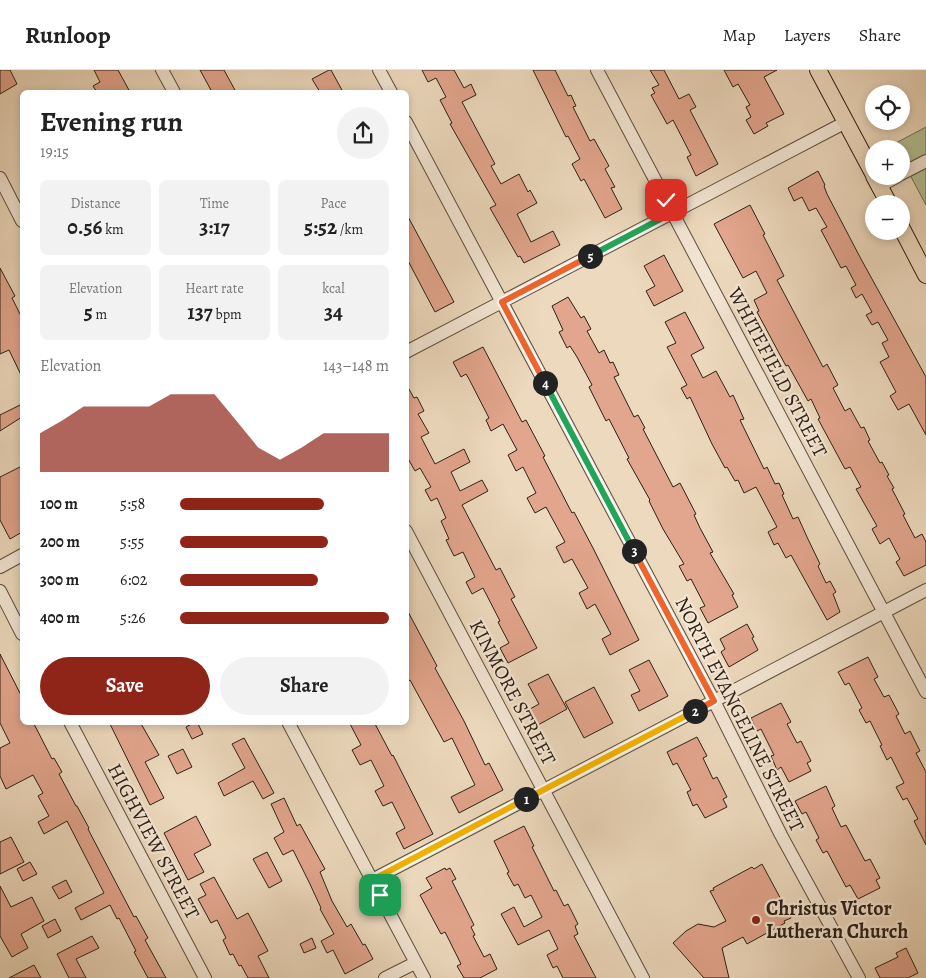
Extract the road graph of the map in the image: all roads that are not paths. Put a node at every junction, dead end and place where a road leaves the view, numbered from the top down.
1 (162, 70) edge
2 (379, 70) edge
3 (597, 70) edge
4 (818, 70) edge
5 (173, 90) edge
6 (390, 90) edge
7 (846, 122) junction
8 (409, 128) edge
9 (865, 158) edge
10 (926, 161) edge
11 (910, 169) edge
12 (0, 178) edge
13 (672, 213) junction
14 (20, 216) edge
15 (907, 240) edge
16 (926, 275) edge
17 (502, 302) junction
18 (409, 350) edge
19 (409, 537) edge
20 (20, 556) edge
21 (0, 567) edge
22 (926, 590) edge
23 (0, 591) edge
24 (884, 612) junction
25 (20, 630) edge
26 (926, 692) edge
27 (714, 701) junction
28 (72, 725) edge
29 (290, 725) edge
30 (544, 789) junction
31 (372, 880) junction
32 (415, 962) junction
33 (205, 978) edge
34 (385, 978) edge
35 (424, 978) edge
36 (643, 978) edge
37 (859, 978) edge

1 - 5 street
2 - 6 street
3 - 13 street, WHITEFIELD STREET
4 - 7 main road
7 - 9 main road
7 - 13 street
8 - 17 street, NORTH EVANGELINE STREET
10 - 11 street
12 - 14 street
13 - 17 street
13 - 24 street, WHITEFIELD STREET
15 - 16 main road
17 - 18 street
17 - 27 street, NORTH EVANGELINE STREET
19 - 30 street, KINMORE STREET
20 - 21 street
22 - 24 street
23 - 25 street
24 - 26 street, WHITEFIELD STREET
24 - 27 street
27 - 30 street
27 - 37 street, NORTH EVANGELINE STREET
28 - 33 street, HIGHVIEW STREET
29 - 31 street
30 - 31 street
30 - 36 street, KINMORE STREET
31 - 32 street
32 - 34 street
32 - 35 street

